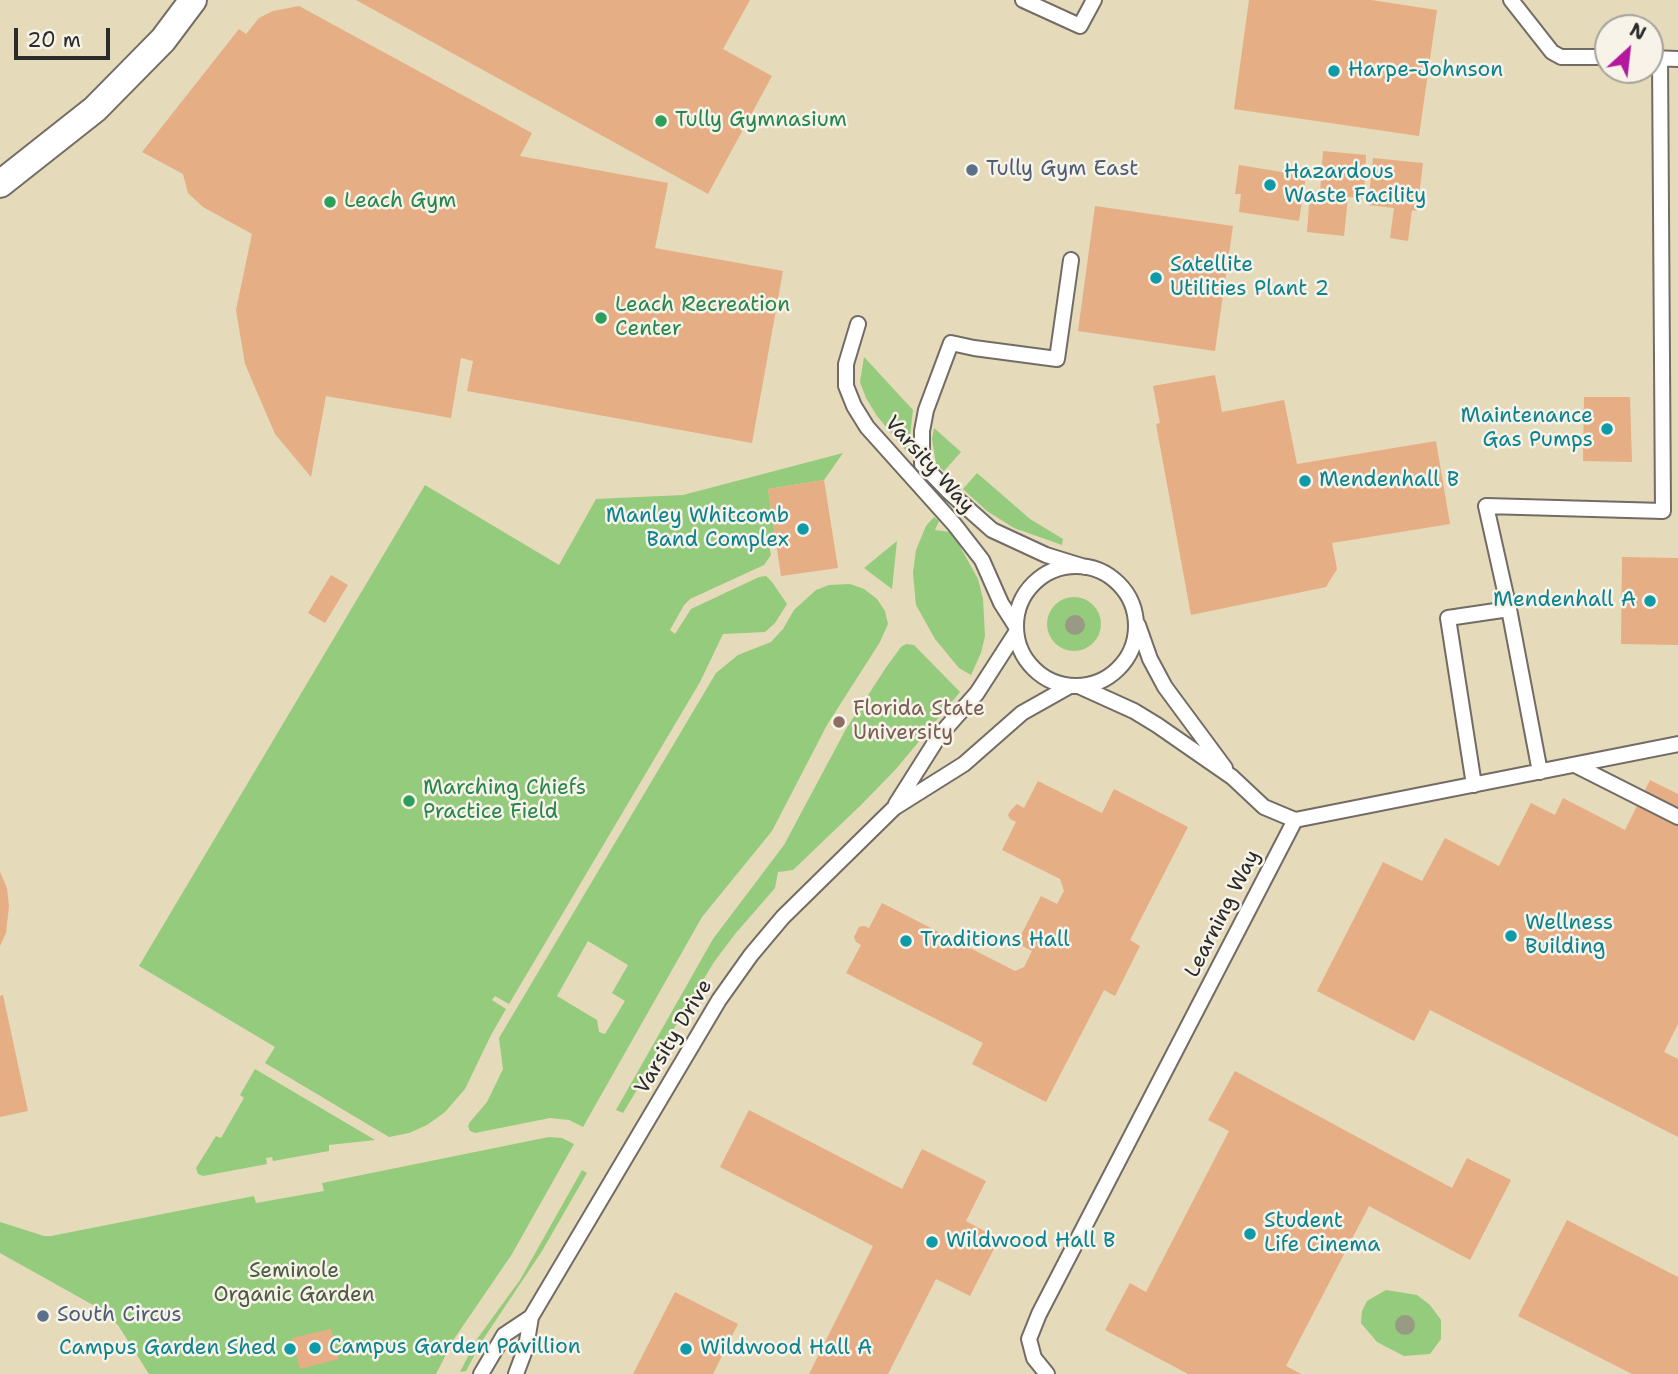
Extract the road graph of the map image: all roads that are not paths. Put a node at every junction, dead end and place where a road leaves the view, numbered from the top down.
1 (193, 0) edge
2 (1023, 0) edge
3 (1094, 0) edge
4 (1511, 0) edge
5 (1594, 57) edge
6 (1655, 84) edge
7 (0, 184) edge
8 (1071, 260) dead end
9 (858, 324) dead end
10 (1085, 567) junction
11 (1509, 608) junction
12 (1136, 620) junction
13 (1015, 630) junction
14 (1075, 686) junction
15 (1678, 744) edge
16 (1575, 765) junction
17 (1540, 772) junction
18 (1232, 777) junction
19 (1474, 785) junction
20 (894, 808) junction
21 (1678, 817) edge
22 (1295, 820) junction
23 (531, 1317) junction
24 (481, 1374) edge
25 (516, 1374) edge
26 (1047, 1374) edge

1 - 7 street
2 - 3 lane
4 - 5 lane
6 - 11 lane
8 - 10 lane, Varsity Way
9 - 13 lane, Varsity Way
10 - 12 lane
10 - 13 lane
11 - 17 lane
11 - 19 lane
12 - 14 lane
12 - 18 lane
13 - 14 lane
13 - 20 lane, Varsity Drive
14 - 18 lane
14 - 20 lane, Varsity Drive
15 - 16 lane
16 - 17 lane
16 - 21 lane
17 - 19 lane
18 - 22 lane
19 - 22 lane
20 - 23 lane, Varsity Drive
22 - 26 lane, Learning Way
23 - 24 lane, Varsity Drive
23 - 25 lane, Varsity Drive

